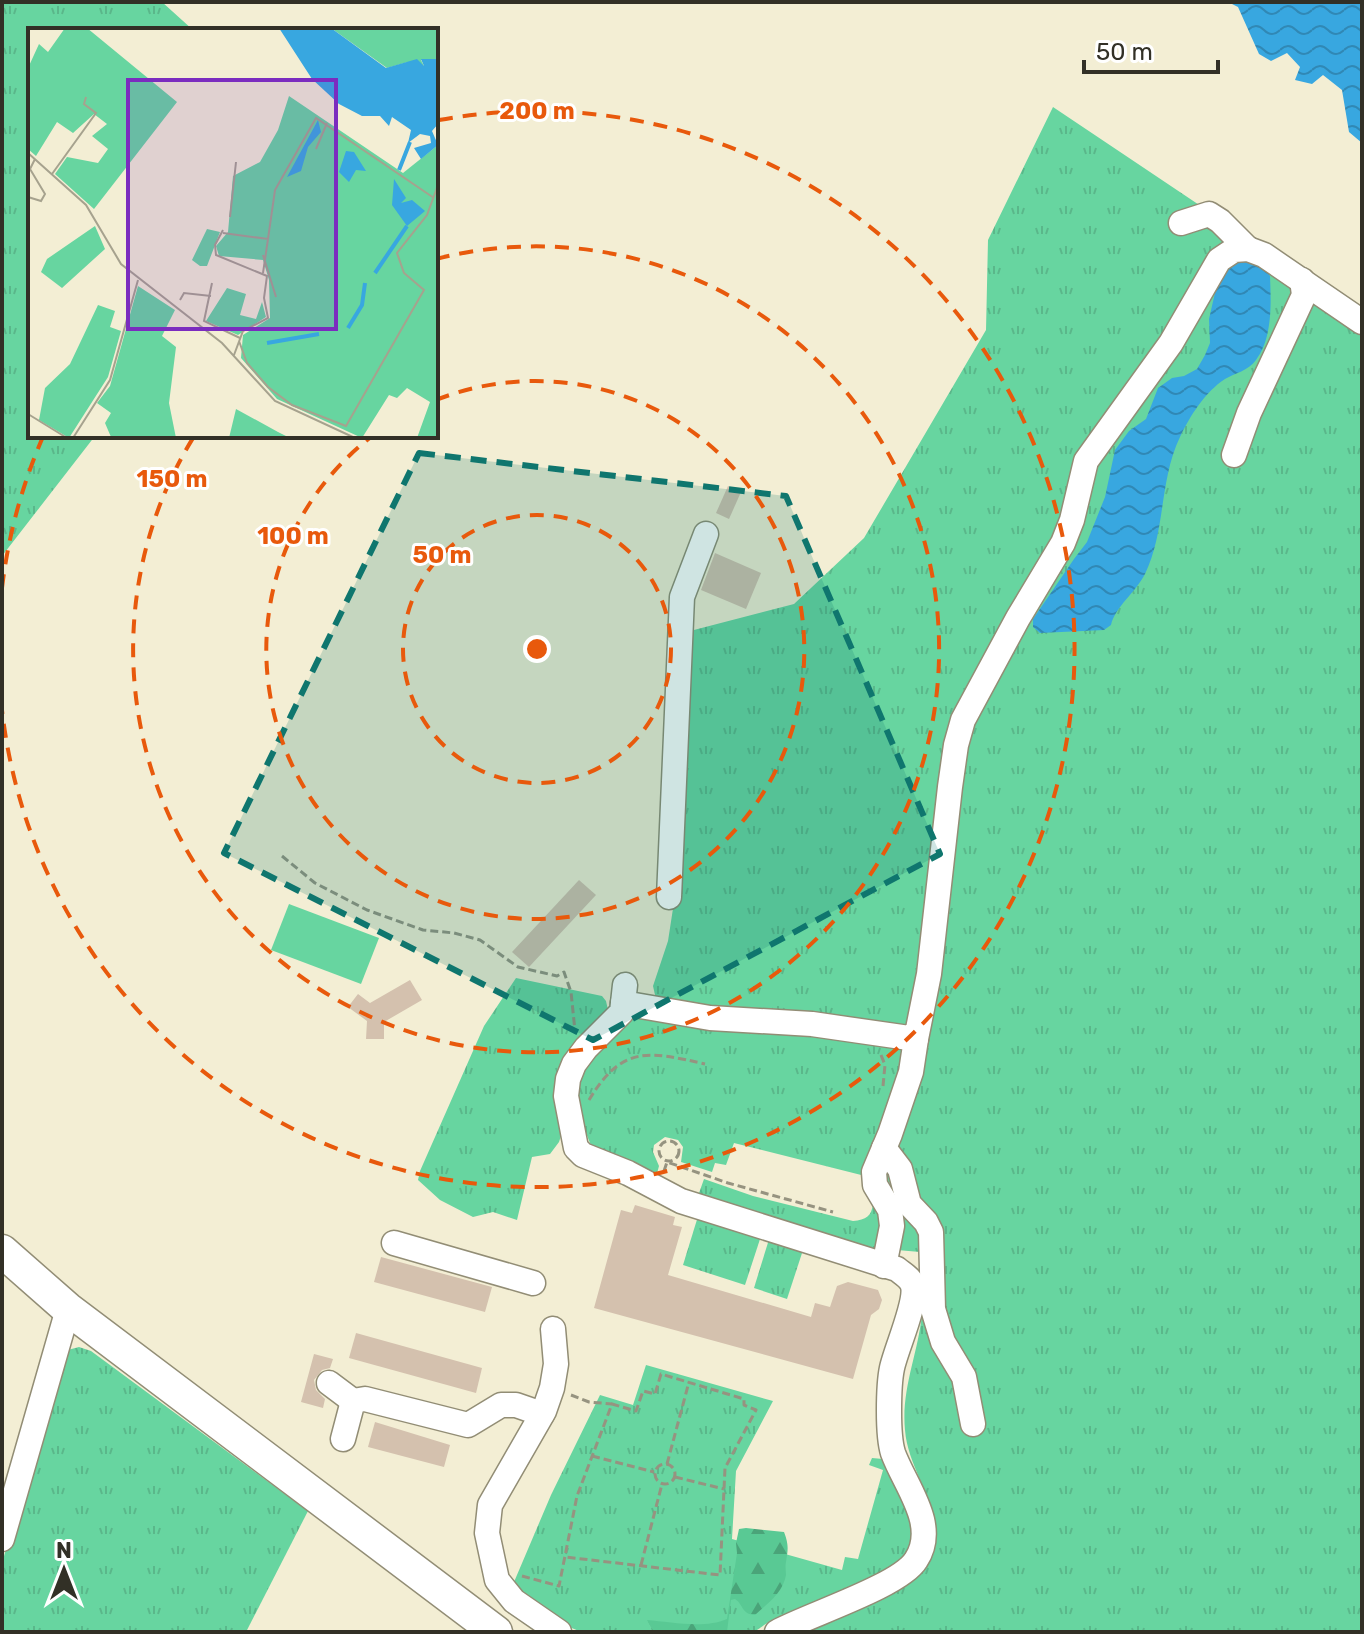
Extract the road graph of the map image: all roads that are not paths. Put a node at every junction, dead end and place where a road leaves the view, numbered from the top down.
1 (1181, 223) dead end
2 (1248, 249) junction
3 (1302, 280) junction
4 (1362, 322) edge
5 (1234, 455) dead end
6 (706, 534) dead end
7 (669, 897) dead end
8 (916, 1039) junction
9 (884, 1148) junction
10 (394, 1243) dead end
11 (2, 1251) edge
12 (884, 1266) junction
13 (533, 1283) dead end
14 (68, 1309) junction
15 (553, 1329) dead end
16 (329, 1383) dead end
17 (353, 1401) junction
18 (542, 1414) junction
19 (973, 1424) dead end
20 (343, 1439) dead end
21 (2, 1539) edge
22 (496, 1632) edge
23 (559, 1632) edge
24 (777, 1632) edge

1 - 2 street
2 - 3 street
2 - 8 street
3 - 4 street
3 - 5 street
6 - 7 street
8 - 9 street
8 - 12 street
9 - 12 street
9 - 19 street
10 - 13 street
11 - 14 main road
12 - 24 street
14 - 21 street
14 - 22 main road
15 - 18 street
16 - 17 street
17 - 18 street
17 - 20 street
18 - 23 street

